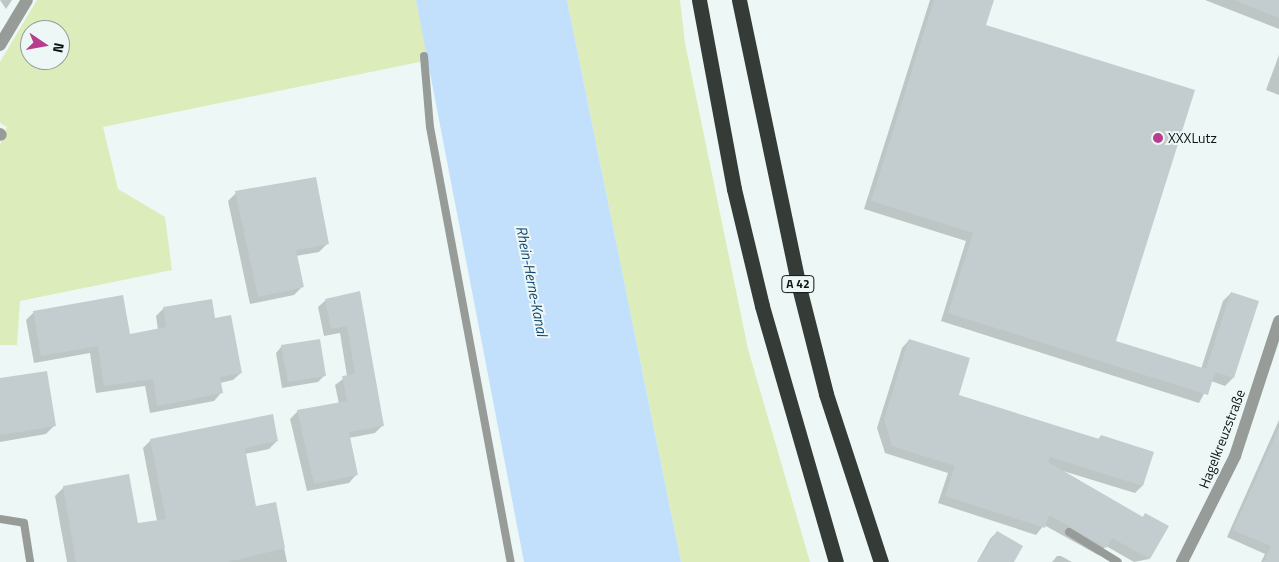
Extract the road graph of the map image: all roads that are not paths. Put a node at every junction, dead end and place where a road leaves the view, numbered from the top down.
1 (27, 0) edge
2 (699, 0) edge
3 (740, 0) edge
4 (0, 45) edge
5 (424, 56) dead end
6 (1279, 321) edge
7 (0, 519) edge
8 (1069, 532) dead end
9 (1183, 561) edge
10 (30, 562) edge
11 (510, 562) edge
12 (836, 562) edge
13 (881, 562) edge
14 (1118, 562) edge

1 - 4 street
2 - 12 highway
3 - 13 highway, A 42
5 - 11 lane
6 - 9 street, Hagelkreuzstraße
7 - 10 lane
8 - 14 lane

